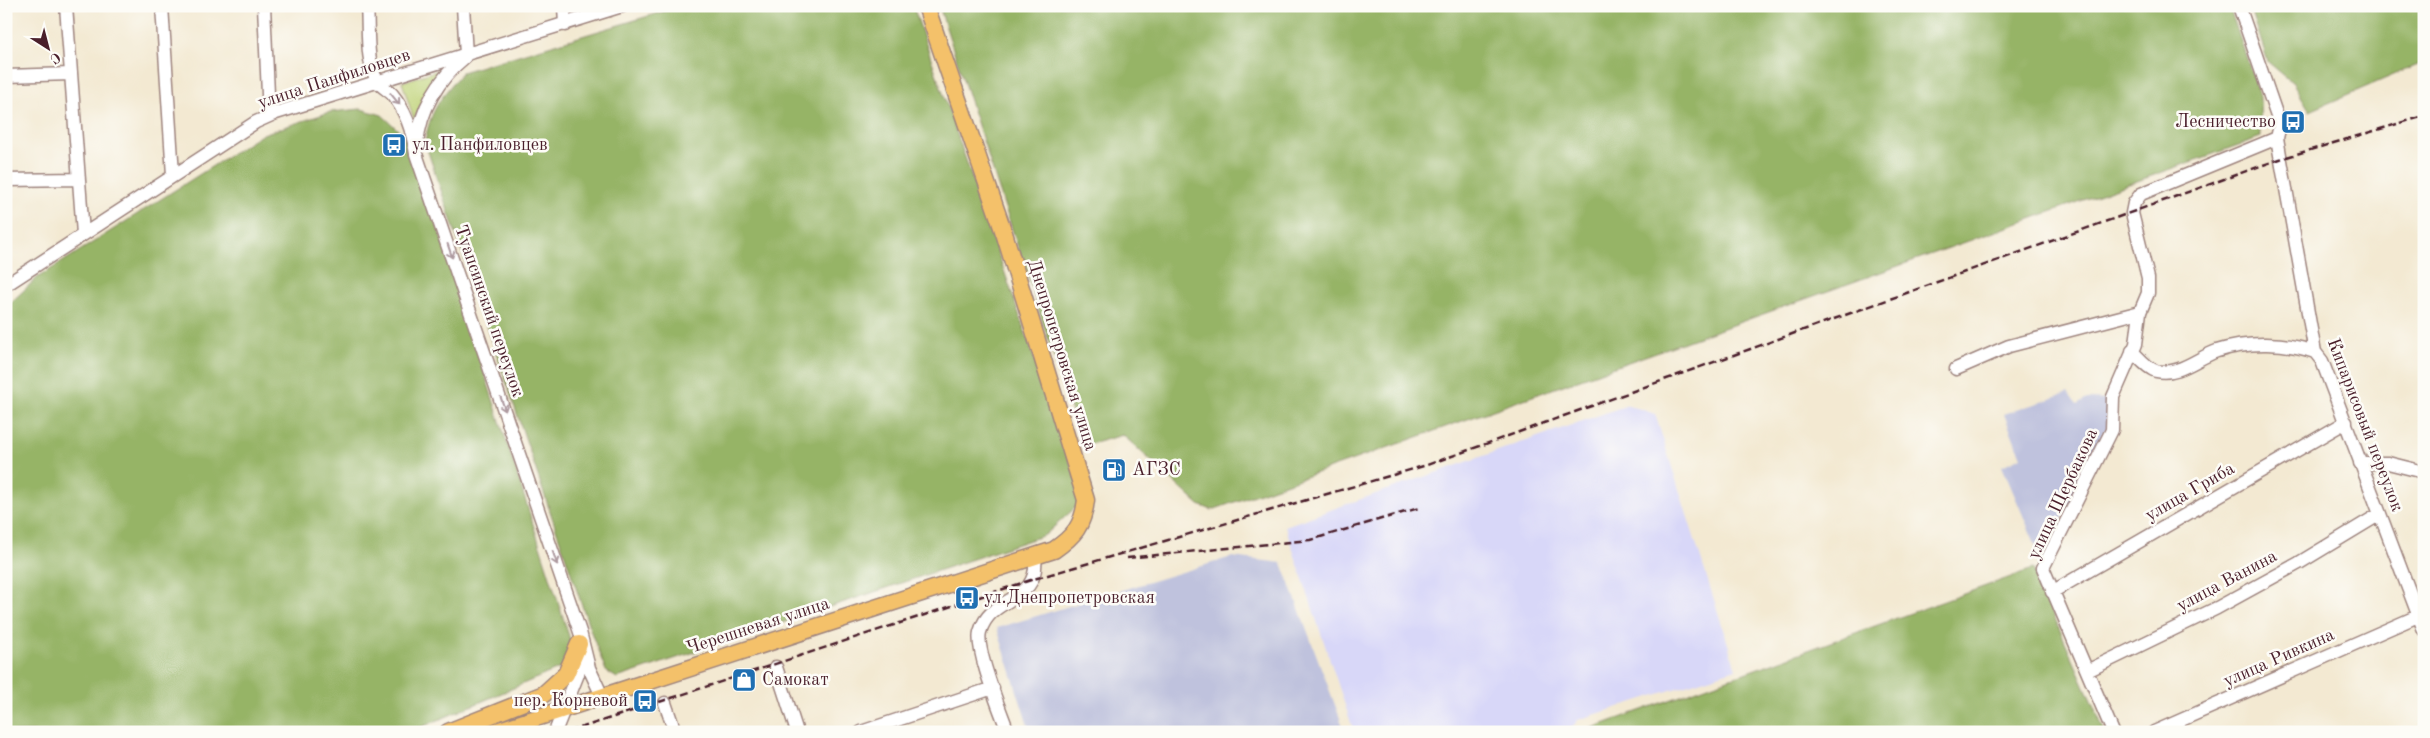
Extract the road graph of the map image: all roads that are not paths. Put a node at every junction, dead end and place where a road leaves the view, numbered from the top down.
1 (66, 6) edge
2 (162, 6) edge
3 (264, 6) edge
4 (367, 6) edge
5 (463, 6) edge
6 (564, 6) edge
7 (622, 6) edge
8 (2240, 6) edge
9 (926, 7) edge
10 (565, 25) junction
11 (466, 55) junction
12 (71, 74) junction
13 (6, 76) edge
14 (378, 82) junction
15 (269, 116) junction
16 (2277, 138) junction
17 (416, 154) junction
18 (172, 175) junction
19 (79, 179) junction
20 (6, 180) edge
21 (84, 234) junction
22 (6, 285) edge
23 (2140, 312) junction
24 (2132, 351) junction
25 (2315, 352) junction
26 (1956, 369) dead end
27 (2346, 422) junction
28 (2360, 463) junction
29 (2424, 472) edge
30 (2380, 514) junction
31 (1035, 557) junction
32 (2052, 592) junction
33 (2418, 616) junction
34 (2424, 630) edge
35 (580, 638) junction
36 (776, 667) dead end
37 (2087, 672) junction
38 (993, 688) junction
39 (602, 696) junction
40 (665, 703) dead end
41 (564, 710) junction
42 (448, 732) edge
43 (493, 732) edge
44 (555, 732) edge
45 (675, 732) edge
46 (797, 732) edge
47 (861, 732) edge
48 (1008, 732) edge
49 (2113, 732) edge
50 (2154, 732) edge

1 - 12 street
2 - 18 street
3 - 15 street
4 - 14 street, Туапсинский переулок
5 - 11 street
6 - 10 street
7 - 10 street, улица Панфиловцев
8 - 16 street
9 - 31 main road, Днепропетровская улица
10 - 11 street, улица Панфиловцев
11 - 14 street, улица Панфиловцев
11 - 17 street
12 - 13 street
12 - 19 street
14 - 15 street, улица Панфиловцев
14 -> 17 street, Туапсинский переулок
15 - 18 street, улица Панфиловцев
16 - 23 street, улица Щербакова
16 - 25 street, Кипарисовый переулок
17 -> 35 street, Туапсинский переулок
18 - 21 street, улица Панфиловцев
19 - 20 street
19 - 21 street
21 - 22 street, улица Панфиловцев
23 - 24 street, улица Щербакова
23 - 26 street
24 - 25 street
24 - 32 street, улица Щербакова
25 - 27 street, Кипарисовый переулок
27 - 28 street, Кипарисовый переулок
27 - 32 street, улица Гриба
28 - 29 street
28 - 30 street, Кипарисовый переулок
30 - 33 street, Кипарисовый переулок
30 - 37 street, улица Ванина
31 - 38 street
31 - 39 main road, Черешневая улица
32 - 37 street, улица Щербакова
33 - 34 street, Кипарисовый переулок
33 - 50 street, улица Ривкина
35 - 39 street, Туапсинский переулок
35 - 41 street, Туапсинский переулок
35 - 42 main road
36 - 46 street
37 - 49 street, улица Щербакова
38 - 47 street
38 - 48 street
39 - 41 main road, Черешневая улица
40 - 45 street
41 - 43 main road, Черешневая улица
41 - 44 street, Туапсинский переулок

